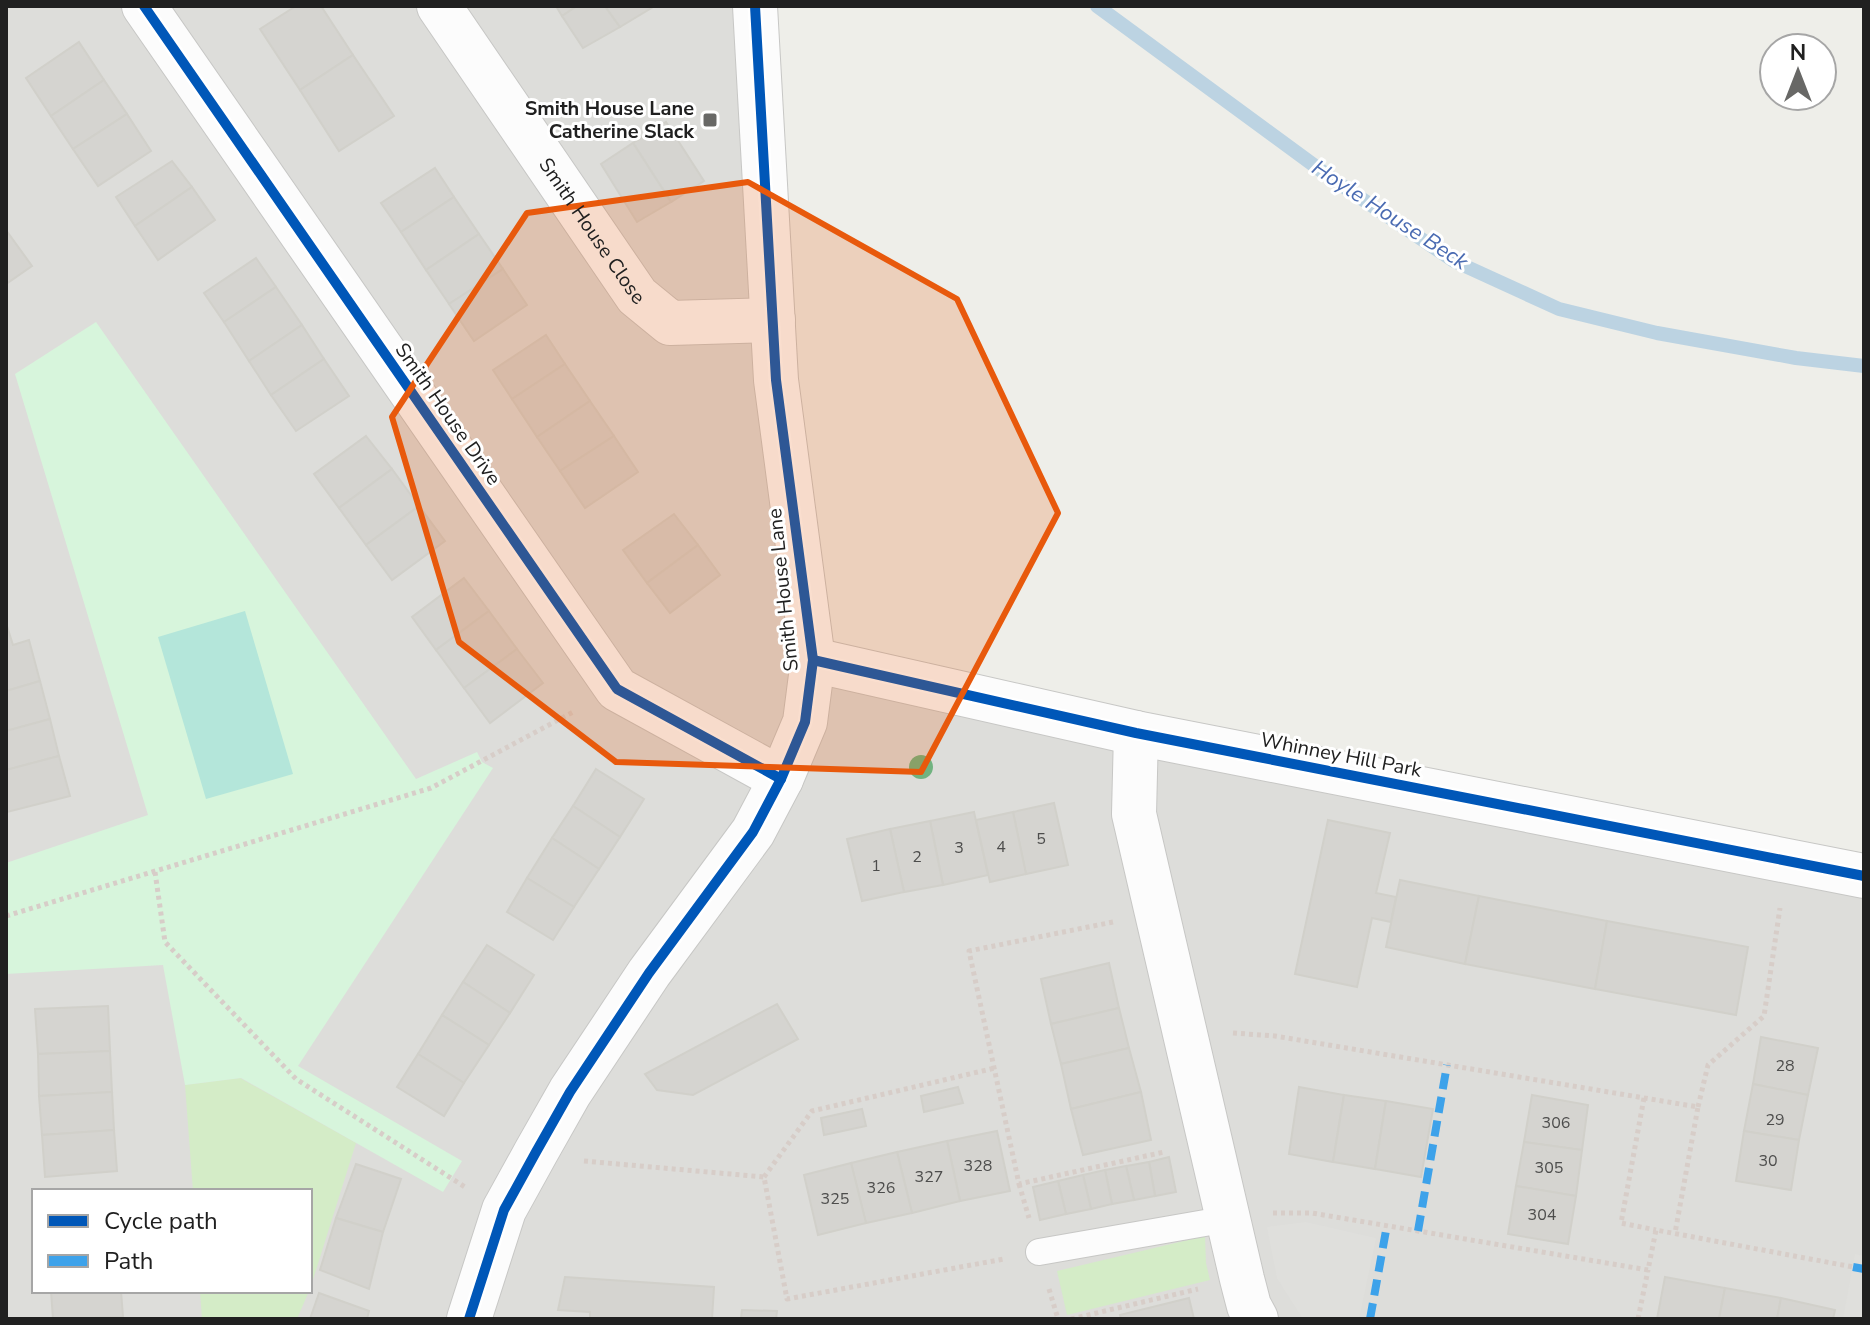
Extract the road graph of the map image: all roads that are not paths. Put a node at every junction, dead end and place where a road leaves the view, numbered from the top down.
1 (144, 6) edge
2 (439, 6) edge
3 (755, 6) edge
4 (773, 320) junction
5 (813, 660) junction
6 (1136, 733) junction
7 (781, 779) junction
8 (1864, 876) edge
9 (1228, 1219) junction
10 (1039, 1252) road end
11 (469, 1319) edge
12 (1256, 1319) edge

1 - 7 street, Smith House Drive
2 - 4 street, Smith House Close
3 - 4 street, Smith House Lane
4 - 5 street, Smith House Lane
5 - 6 street, Whinney Hill Park
5 - 7 street, Smith House Lane
6 - 8 street, Whinney Hill Park
6 - 9 street
7 - 11 street, Smith House Lane
9 - 10 lane
9 - 12 street

